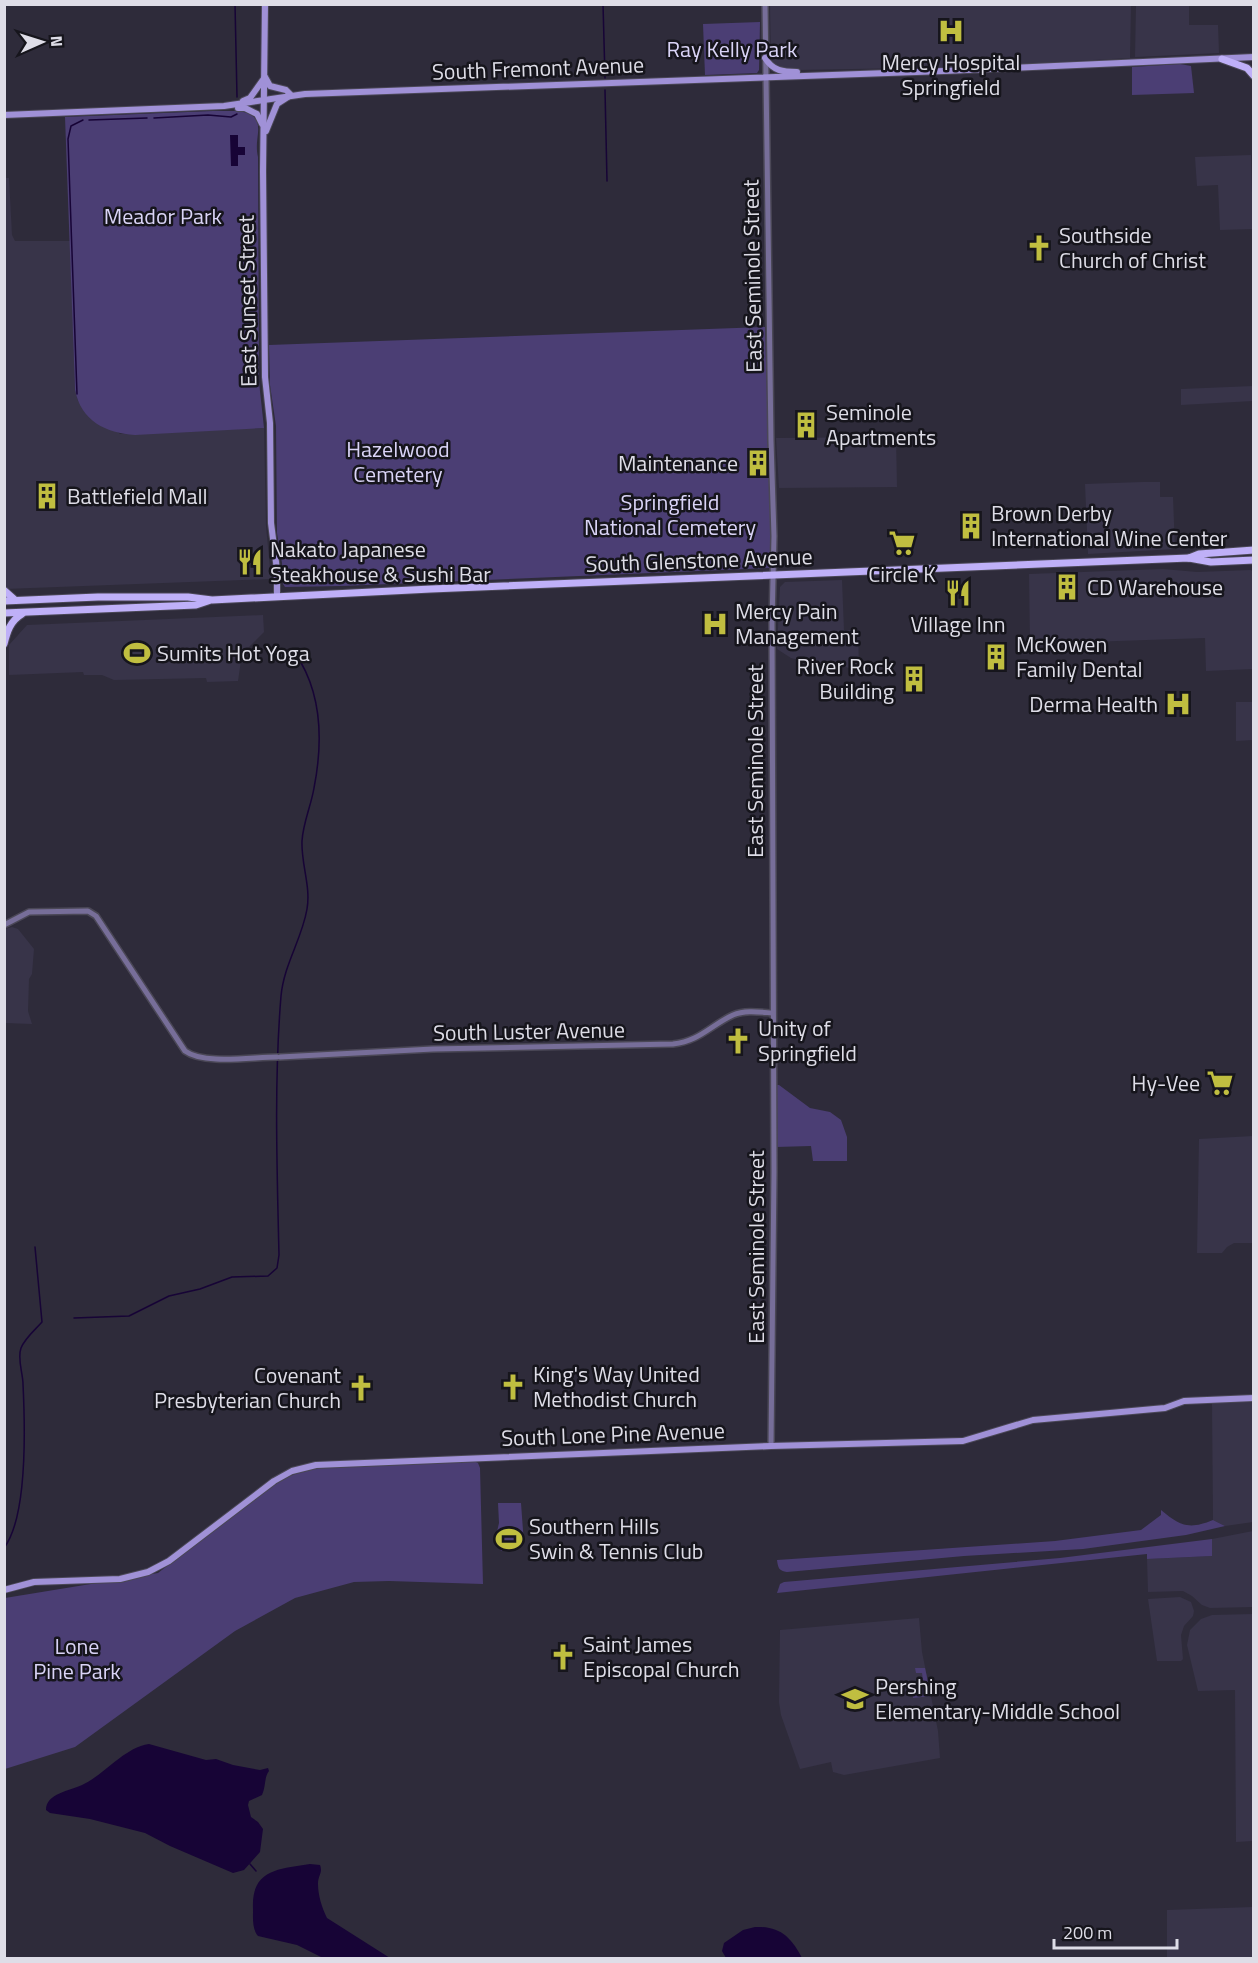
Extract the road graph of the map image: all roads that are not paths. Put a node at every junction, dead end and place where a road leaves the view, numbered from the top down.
1 (265, 4) edge
2 (765, 4) edge
3 (1254, 57) edge
4 (765, 58) junction
5 (1222, 59) junction
6 (815, 76) junction
7 (1254, 76) edge
8 (265, 77) junction
9 (765, 77) junction
10 (291, 95) junction
11 (265, 100) junction
12 (227, 106) junction
13 (4, 115) edge
14 (264, 137) junction
15 (1254, 549) edge
16 (1188, 558) junction
17 (1254, 560) edge
18 (1211, 561) junction
19 (1254, 564) edge
20 (774, 575) junction
21 (4, 591) edge
22 (277, 597) junction
23 (212, 600) junction
24 (4, 601) edge
25 (16, 601) junction
26 (27, 612) junction
27 (4, 613) edge
28 (4, 644) edge
29 (4, 925) edge
30 (772, 1013) junction
31 (1254, 1398) edge
32 (771, 1446) junction
33 (4, 1590) edge

1 - 8 main road, East Sunset Street
2 - 4 street, East Seminole Street
3 - 5 main road, South Fremont Avenue
4 - 6 main road
4 - 9 street, East Seminole Street
5 - 6 main road, South Fremont Avenue
5 - 7 main road
6 - 9 main road, South Fremont Avenue
8 - 10 main road
8 - 11 main road, East Sunset Street
8 - 12 main road
9 - 10 main road, South Fremont Avenue
9 - 20 street, East Seminole Street
10 - 11 main road, South Fremont Avenue
10 - 14 main road
11 - 12 main road, South Fremont Avenue
11 - 14 main road, East Sunset Street
12 - 13 main road, South Fremont Avenue
12 - 14 main road
14 - 22 main road, East Sunset Street
15 - 16 main road, South Glenstone Avenue
16 - 18 main road, South Glenstone Avenue
16 - 20 main road, South Glenstone Avenue
17 - 18 main road, South Glenstone Avenue
18 - 19 main road
20 - 22 main road, South Glenstone Avenue
20 - 30 street, East Seminole Street
21 - 25 main road
22 - 23 main road, South Glenstone Avenue
23 - 25 main road, South Glenstone Avenue
23 - 26 main road, South Glenstone Avenue
24 - 25 main road, South Glenstone Avenue
26 - 27 main road, South Glenstone Avenue
26 - 28 main road
29 - 30 street, South Luster Avenue
30 - 32 street, East Seminole Street
31 - 32 main road, South Lone Pine Avenue
32 - 33 main road, South Lone Pine Avenue

